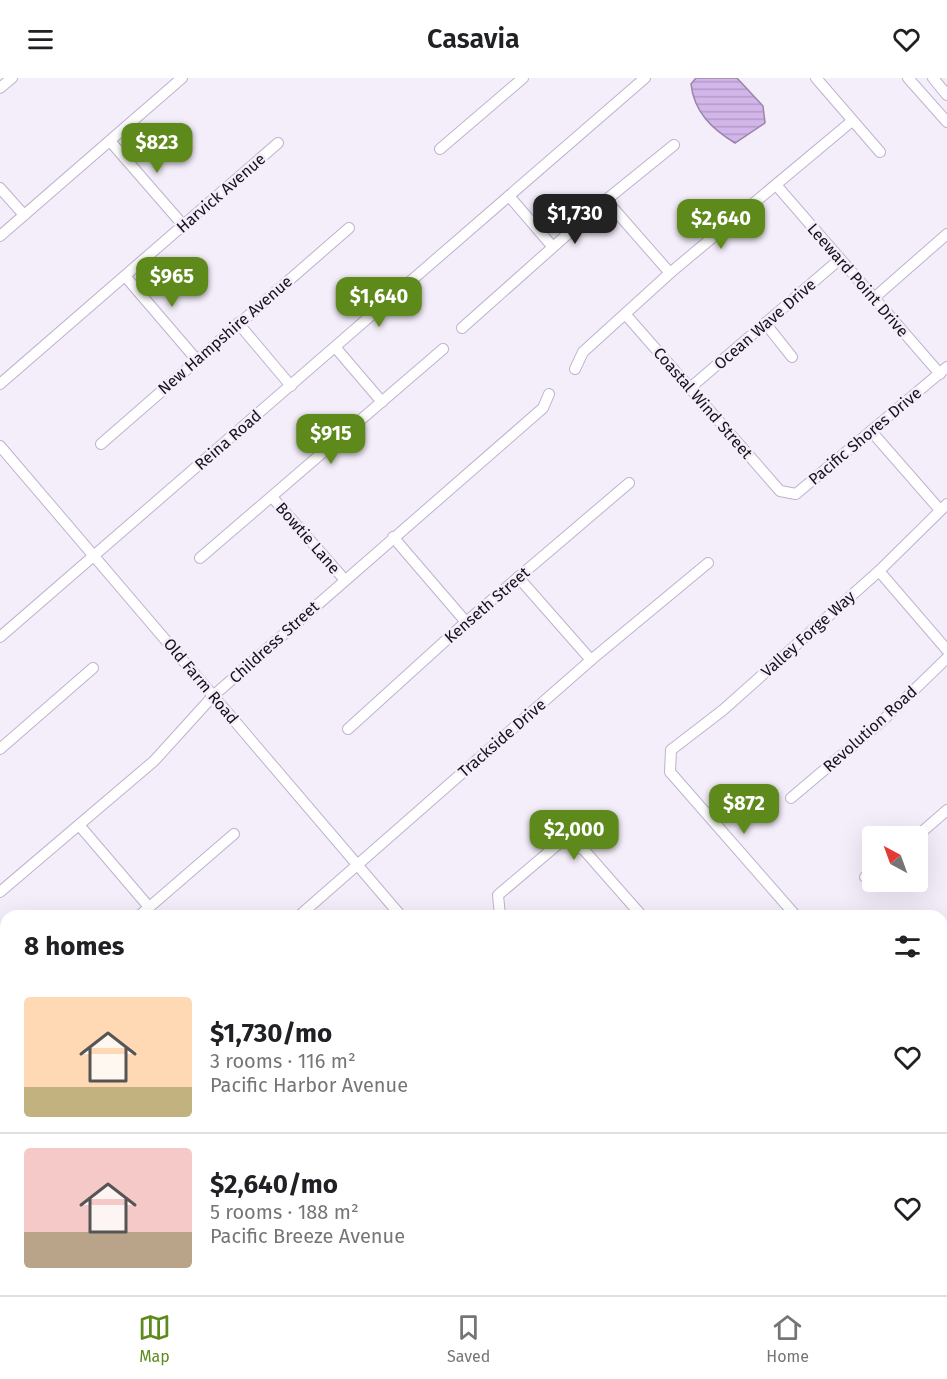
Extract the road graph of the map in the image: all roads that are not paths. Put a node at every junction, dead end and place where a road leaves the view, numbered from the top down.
1 (12, 78) edge
2 (182, 78) edge
3 (523, 78) edge
4 (645, 78) edge
5 (816, 78) edge
6 (908, 78) edge
7 (933, 78) edge
8 (0, 88) edge
9 (947, 95) edge
10 (852, 121) junction
11 (947, 122) edge
12 (110, 141) junction
13 (278, 142) dead end
14 (674, 145) dead end
15 (440, 149) dead end
16 (880, 152) dead end
17 (777, 186) junction
18 (0, 188) edge
19 (509, 196) junction
20 (606, 200) junction
21 (24, 216) junction
22 (183, 225) junction
23 (350, 228) dead end
24 (947, 234) edge
25 (0, 236) edge
26 (552, 246) junction
27 (840, 259) junction
28 (670, 273) junction
29 (125, 276) junction
30 (874, 298) junction
31 (626, 315) junction
32 (238, 323) junction
33 (765, 323) junction
34 (462, 328) dead end
35 (335, 347) junction
36 (443, 349) dead end
37 (792, 357) dead end
38 (196, 359) junction
39 (575, 369) dead end
40 (943, 371) edge
41 (0, 384) edge
42 (291, 386) junction
43 (690, 388) junction
44 (549, 394) dead end
45 (382, 402) junction
46 (872, 431) junction
47 (101, 444) dead end
48 (0, 446) edge
49 (629, 483) dead end
50 (780, 491) joint
51 (272, 497) junction
52 (944, 507) edge
53 (393, 537) junction
54 (94, 555) junction
55 (200, 558) dead end
56 (708, 563) dead end
57 (879, 571) junction
58 (519, 577) junction
59 (344, 579) junction
60 (466, 622) junction
61 (0, 637) edge
62 (947, 650) edge
63 (947, 658) edge
64 (591, 660) junction
65 (93, 668) dead end
66 (213, 696) junction
67 (348, 729) dead end
68 (0, 748) edge
69 (791, 798) dead end
70 (947, 810) edge
71 (79, 825) junction
72 (928, 827) edge
73 (234, 834) dead end
74 (357, 865) junction
75 (0, 892) edge
76 (149, 908) junction
77 (146, 910) edge
78 (305, 910) edge
79 (396, 910) edge
80 (499, 910) edge
81 (637, 910) edge
82 (791, 910) edge

1 - 8 street
2 - 12 street
3 - 15 street
4 - 19 street, Reina Road
5 - 10 street
6 - 11 street
7 - 9 street
10 - 16 street
10 - 17 street
12 - 21 street
12 - 22 street
13 - 22 street, Harvick Avenue
14 - 20 street
17 - 27 street, Leeward Point Drive
17 - 28 street
18 - 21 street
19 - 26 street
19 - 35 street, Reina Road
20 - 26 street
20 - 28 street
21 - 25 street
22 - 29 street, Harvick Avenue
23 - 32 street, New Hampshire Avenue
24 - 30 street
26 - 34 street
27 - 30 street, Leeward Point Drive
27 - 33 street, Ocean Wave Drive
28 - 31 street
29 - 38 street
29 - 41 street, Harvick Avenue
30 - 40 street, Leeward Point Drive
31 - 39 street
31 - 43 street, Coastal Wind Street
32 - 38 street, New Hampshire Avenue
32 - 42 street
33 - 37 street
33 - 43 street, Ocean Wave Drive
35 - 42 street, Reina Road
35 - 45 street
36 - 45 street
38 - 47 street, New Hampshire Avenue
40 - 46 street, Pacific Shores Drive
42 - 54 street, Reina Road
43 - 50 street, Coastal Wind Street
44 - 53 street, Childress Street
45 - 51 street
46 - 50 street, Pacific Shores Drive
46 - 52 street
48 - 54 street, Old Farm Road
49 - 58 street, Kenseth Street
51 - 55 street
51 - 59 street, Bowtie Lane
52 - 57 street, Valley Forge Way
53 - 59 street, Childress Street
53 - 60 street
54 - 61 street, Reina Road
54 - 66 street, Old Farm Road
56 - 64 street, Trackside Drive
57 - 62 street
57 - 82 street, Valley Forge Way
58 - 60 street, Kenseth Street
58 - 64 street
59 - 66 street, Childress Street
60 - 67 street, Kenseth Street
63 - 69 street, Revolution Road
64 - 74 street, Trackside Drive
65 - 68 street
66 - 71 street, Childress Street
66 - 74 street, Old Farm Road
70 - 72 street
71 - 75 street, Childress Street
71 - 76 street
73 - 76 street
74 - 78 street, Trackside Drive
74 - 79 street, Old Farm Road
76 - 77 street
80 - 81 street

